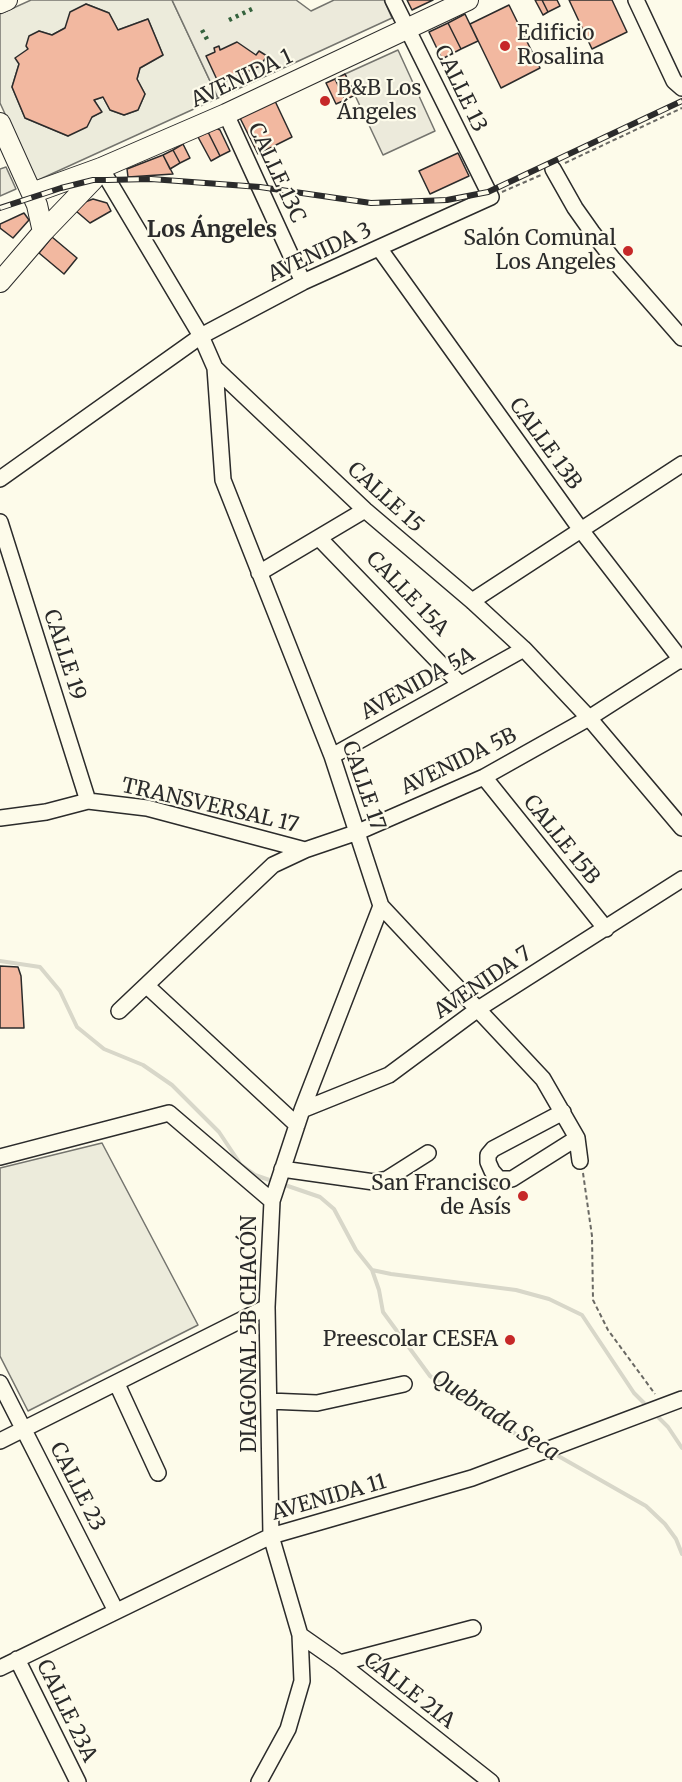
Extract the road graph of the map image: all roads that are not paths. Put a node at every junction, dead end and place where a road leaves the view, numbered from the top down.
1 (7, 0) edge
2 (393, 0) edge
3 (468, 0) edge
4 (636, 0) edge
5 (0, 3) edge
6 (407, 29) junction
7 (682, 88) edge
8 (226, 114) junction
9 (0, 123) edge
10 (101, 168) junction
11 (553, 169) road end
12 (32, 193) junction
13 (491, 197) joint
14 (43, 232) junction
15 (379, 248) junction
16 (0, 282) edge
17 (303, 282) junction
18 (201, 336) junction
19 (682, 338) edge
20 (215, 368) junction
21 (241, 393) junction
22 (217, 404) junction
23 (682, 464) edge
24 (0, 479) edge
25 (365, 510) junction
26 (0, 522) edge
27 (581, 530) junction
28 (319, 538) junction
29 (259, 573) junction
30 (472, 601) junction
31 (524, 648) junction
32 (681, 660) edge
33 (460, 684) junction
34 (589, 718) junction
35 (332, 756) junction
36 (484, 777) junction
37 (88, 801) junction
38 (0, 818) edge
39 (682, 828) edge
40 (358, 832) junction
41 (305, 850) junction
42 (682, 879) edge
43 (381, 906) junction
44 (606, 929) junction
45 (147, 986) junction
46 (478, 1009) junction
47 (119, 1011) dead end
48 (302, 1110) junction
49 (563, 1112) junction
50 (297, 1125) junction
51 (578, 1138) junction
52 (428, 1154) dead end
53 (0, 1157) edge
54 (580, 1161) road end
55 (282, 1169) junction
56 (272, 1201) junction
57 (267, 1307) junction
58 (0, 1383) edge
59 (117, 1384) junction
60 (404, 1384) dead end
61 (682, 1399) edge
62 (269, 1401) junction
63 (24, 1429) junction
64 (0, 1441) edge
65 (158, 1473) dead end
66 (271, 1536) junction
67 (116, 1611) junction
68 (473, 1628) dead end
69 (300, 1635) junction
70 (17, 1659) junction
71 (340, 1663) junction
72 (0, 1668) edge
73 (78, 1782) edge
74 (258, 1782) edge
75 (491, 1782) edge

1 - 5 main road
2 - 6 street, CALLE 13
3 - 6 main road, AVENIDA 1
4 - 7 street
6 - 8 main road, AVENIDA 1
6 - 13 street, CALLE 13
8 - 10 main road, AVENIDA 1
8 - 17 street, CALLE 13C
9 - 12 main road
10 - 12 main road, AVENIDA 1
10 - 14 main road
10 - 18 street, CALLE 15
11 - 19 street
12 - 14 main road
13 - 15 street, AVENIDA 3
14 - 16 main road
15 - 17 street, AVENIDA 3
15 - 27 street, CALLE 13B
17 - 18 street, AVENIDA 3
18 - 20 street, CALLE 15
18 - 24 street, AVENIDA 3
20 - 21 street, CALLE 15
20 - 22 street, CALLE 17
21 - 22 street
21 - 25 street, CALLE 15
22 - 29 street, CALLE 17
23 - 27 street
25 - 28 street
25 - 30 street, CALLE 15
26 - 37 street, CALLE 19
27 - 30 street
27 - 32 street, CALLE 13B
28 - 29 street
28 - 33 street, CALLE 15A
29 - 35 street, CALLE 17
30 - 31 street, CALLE 15
31 - 33 street, AVENIDA 5A
31 - 34 street, CALLE 15
32 - 34 street, AVENIDA 5B
33 - 35 street, AVENIDA 5A
34 - 36 street, AVENIDA 5B
34 - 39 street, CALLE 15
35 - 40 street, CALLE 17
36 - 40 street, AVENIDA 5B
36 - 44 street, CALLE 15B
37 - 38 street, TRANSVERSAL 17
37 - 41 street, TRANSVERSAL 17
40 - 41 street, AVENIDA 5B
40 - 43 street, CALLE 17
41 - 45 street, AVENIDA 5B
42 - 44 street, AVENIDA 7
43 - 46 street, CALLE 17
43 - 48 street, DIAGONAL 5B CHACÓN
44 - 46 street, AVENIDA 7
45 - 47 street, AVENIDA 5B
45 - 50 street
46 - 48 street, AVENIDA 7
46 - 49 street, CALLE 17
48 - 50 street, DIAGONAL 5B CHACÓN
49 - 51 street, CALLE 17
49 - 51 street
50 - 55 street, DIAGONAL 5B CHACÓN
51 - 54 street, CALLE 17
52 - 55 street
53 - 56 street
55 - 56 street, DIAGONAL 5B CHACÓN
56 - 57 street, DIAGONAL 5B CHACÓN
57 - 59 street
57 - 62 street, DIAGONAL 5B CHACÓN
58 - 63 street, CALLE 23
59 - 63 street
59 - 65 street
60 - 62 street
61 - 66 street, AVENIDA 11
62 - 66 street, DIAGONAL 5B CHACÓN
63 - 64 street
63 - 67 street, CALLE 23
66 - 67 street, AVENIDA 11
66 - 69 street, DIAGONAL 5B CHACÓN
67 - 70 street, AVENIDA 11
68 - 71 street
69 - 71 street, CALLE 21A
69 - 74 street, DIAGONAL 5B CHACÓN
70 - 72 street, AVENIDA 11
70 - 73 street, CALLE 23A
71 - 75 street, CALLE 21A

